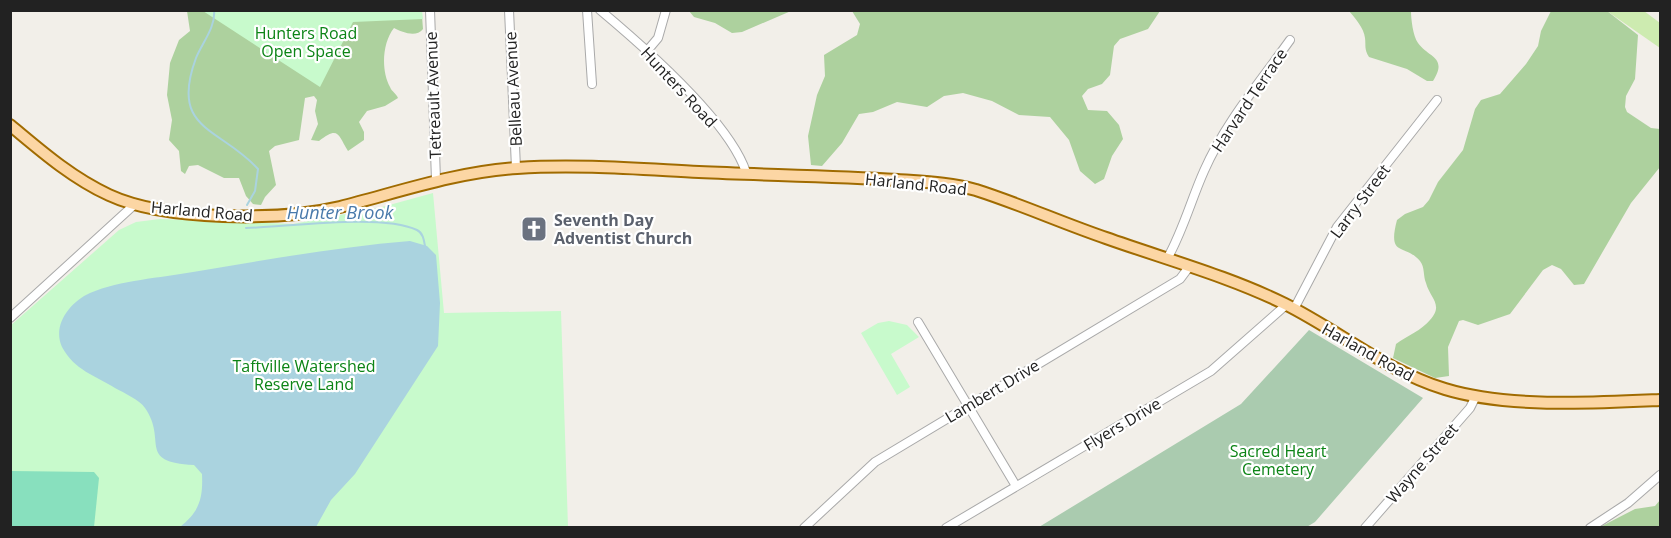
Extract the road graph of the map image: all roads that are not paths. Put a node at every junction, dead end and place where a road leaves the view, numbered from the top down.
1 (430, 10) edge
2 (509, 10) edge
3 (587, 10) edge
4 (600, 10) edge
5 (666, 10) edge
6 (1290, 40) dead end
7 (647, 51) junction
8 (592, 84) dead end
9 (1437, 100) dead end
10 (10, 125) edge
11 (516, 168) junction
12 (746, 172) junction
13 (436, 180) junction
14 (135, 204) junction
15 (1167, 260) junction
16 (1190, 267) junction
17 (1290, 307) junction
18 (10, 318) edge
19 (918, 322) dead end
20 (1476, 396) junction
21 (1660, 400) edge
22 (968, 405) junction
23 (1660, 475) edge
24 (1016, 486) junction
25 (804, 528) edge
26 (946, 528) edge
27 (1365, 528) edge
28 (1590, 528) edge

1 - 13 street, Tetreault Avenue
2 - 11 street, Belleau Avenue
3 - 8 street
4 - 7 street, Hunters Road
5 - 7 street
6 - 15 street, Harvard Terrace
7 - 12 street, Hunters Road
9 - 17 street, Larry Street
10 - 14 main road, Harland Road
11 - 12 main road, Harland Road
11 - 13 main road, Harland Road
12 - 15 main road, Harland Road
13 - 14 main road, Harland Road
14 - 18 street
15 - 16 main road, Harland Road
16 - 17 main road, Harland Road
16 - 22 street, Lambert Drive
17 - 20 main road, Harland Road
17 - 24 street, Flyers Drive
19 - 22 street
20 - 21 main road, Harland Road
20 - 27 street, Wayne Street
22 - 24 street
22 - 25 street, Lambert Drive
23 - 28 street
24 - 26 street, Flyers Drive

